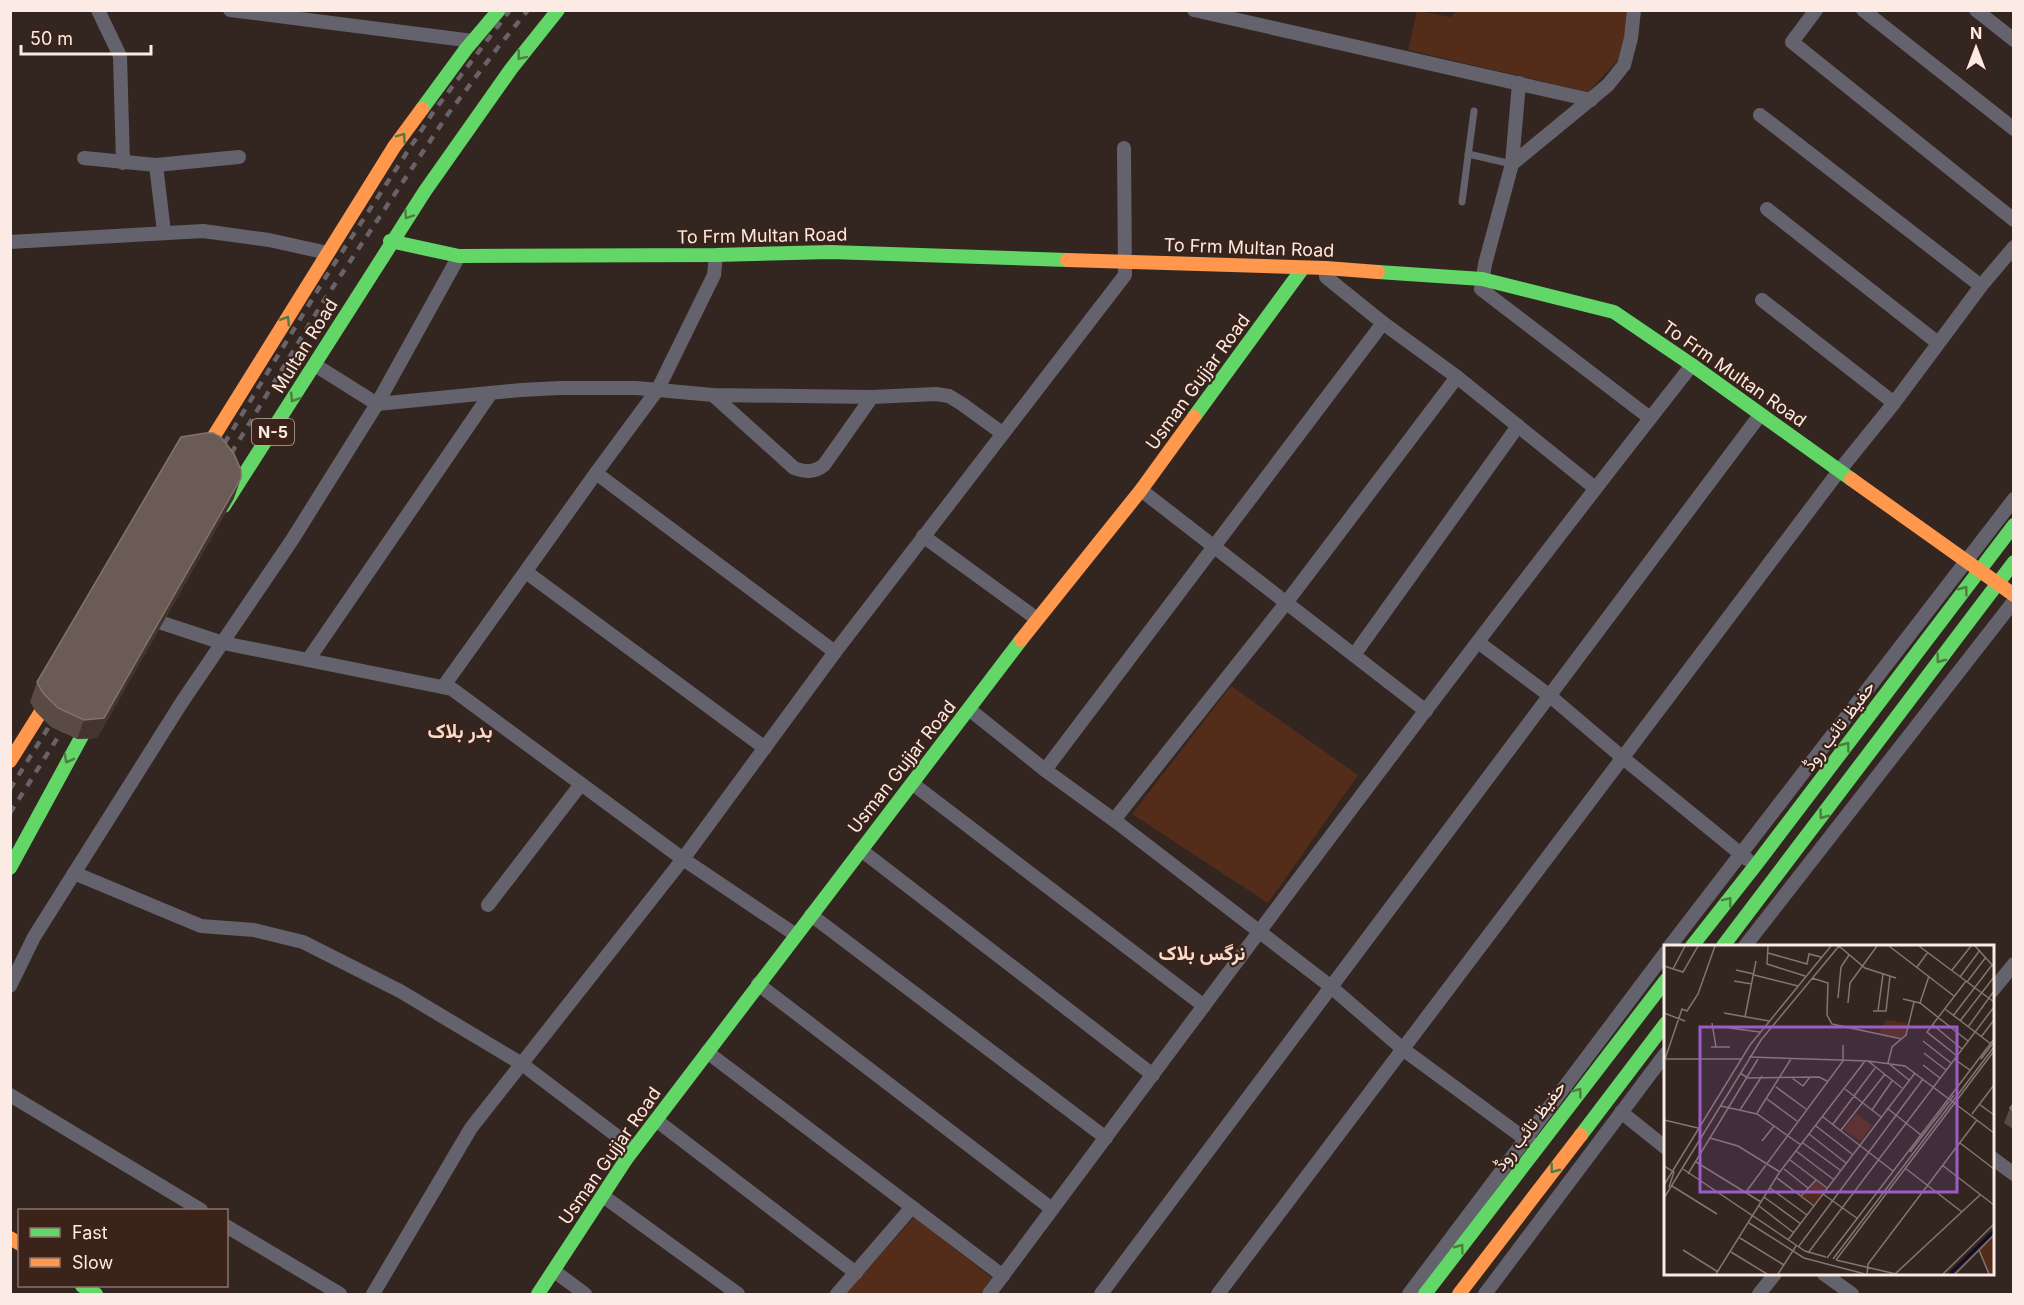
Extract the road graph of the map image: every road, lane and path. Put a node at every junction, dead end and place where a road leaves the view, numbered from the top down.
1 (98, 10) edge
2 (230, 10) edge
3 (499, 10) edge
4 (558, 10) edge
5 (1194, 10) edge
6 (1634, 10) edge
7 (1816, 10) edge
8 (1863, 10) edge
9 (1976, 10) edge
10 (2013, 40) edge
11 (473, 41) junction
12 (1519, 82) junction
13 (1591, 100) junction
14 (1474, 111) dead end
15 (1760, 116) dead end
16 (2013, 129) edge
17 (1124, 148) dead end
18 (1468, 154) junction
19 (239, 157) dead end
20 (84, 158) dead end
21 (123, 163) junction
22 (1512, 164) junction
23 (156, 165) junction
24 (1462, 202) dead end
25 (1767, 209) dead end
26 (2013, 220) edge
27 (164, 232) junction
28 (390, 241) junction
29 (10, 242) edge
30 (328, 253) junction
31 (2011, 254) edge
32 (716, 255) junction
33 (459, 256) junction
34 (1125, 262) junction
35 (1303, 268) junction
36 (1326, 268) junction
37 (1482, 279) junction
38 (1981, 286) junction
39 (1762, 300) dead end
40 (1383, 323) junction
41 (1938, 343) junction
42 (315, 365) junction
43 (1692, 365) junction
44 (1457, 377) junction
45 (658, 389) junction
46 (491, 393) junction
47 (713, 395) junction
48 (872, 397) junction
49 (1894, 403) junction
50 (377, 404) junction
51 (1760, 415) junction
52 (1650, 418) junction
53 (1518, 426) junction
54 (1002, 433) junction
55 (1839, 471) junction
56 (191, 473) edge
57 (596, 473) junction
58 (1595, 488) junction
59 (1141, 490) junction
60 (2013, 500) edge
61 (219, 514) edge
62 (2013, 525) edge
63 (923, 536) junction
64 (1214, 546) junction
65 (1966, 560) junction
66 (2013, 562) edge
67 (1979, 570) junction
68 (526, 572) junction
69 (1998, 584) junction
70 (2013, 595) edge
71 (2013, 601) edge
72 (1286, 603) junction
73 (150, 619) edge
74 (1037, 619) junction
75 (1478, 642) junction
76 (223, 643) junction
77 (835, 652) junction
78 (1354, 655) junction
79 (308, 660) junction
80 (60, 682) edge
81 (443, 687) junction
82 (105, 696) edge
83 (1550, 696) junction
84 (970, 710) junction
85 (1426, 711) junction
86 (765, 748) junction
87 (1623, 758) junction
88 (10, 761) edge
89 (1046, 770) junction
90 (581, 784) junction
91 (913, 784) junction
92 (1114, 820) junction
93 (861, 850) junction
94 (1740, 853) junction
95 (683, 860) junction
96 (1755, 866) junction
97 (10, 868) edge
98 (74, 873) junction
99 (488, 904) dead end
100 (811, 915) junction
101 (1258, 932) junction
102 (796, 934) junction
103 (1671, 945) edge
104 (1693, 945) edge
105 (1724, 945) edge
106 (1746, 945) edge
107 (1664, 953) edge
108 (2013, 964) edge
109 (1664, 981) edge
110 (758, 984) junction
111 (10, 986) edge
112 (1330, 986) junction
113 (1994, 988) edge
114 (1204, 1006) junction
115 (1664, 1024) edge
116 (1404, 1050) junction
117 (707, 1052) junction
118 (1664, 1054) edge
119 (522, 1064) junction
120 (1153, 1075) junction
121 (1618, 1085) junction
122 (10, 1095) edge
123 (1633, 1096) junction
124 (1621, 1112) junction
125 (656, 1120) junction
126 (1106, 1138) junction
127 (1530, 1143) junction
128 (1664, 1147) edge
129 (634, 1149) junction
130 (1994, 1160) edge
131 (2013, 1174) edge
132 (603, 1196) junction
133 (912, 1207) junction
134 (199, 1209) edge
135 (1052, 1209) junction
136 (228, 1227) edge
137 (554, 1271) junction
138 (856, 1273) junction
139 (1003, 1275) junction
140 (1774, 1275) edge
141 (1825, 1275) edge
142 (340, 1294) edge
143 (373, 1294) edge
144 (538, 1294) edge
145 (585, 1294) edge
146 (738, 1294) edge
147 (837, 1294) edge
148 (989, 1294) edge
149 (1101, 1294) edge
150 (1218, 1294) edge
151 (1409, 1294) edge
152 (1425, 1294) edge
153 (1459, 1294) edge
154 (1485, 1294) edge
155 (1759, 1294) edge
156 (1852, 1294) edge

1 - 21 street
2 - 11 street
3 - 11 street, Multan Road / N-5
4 -> 28 street, Multan Road / N-5
5 - 12 street
6 - 13 street
7 - 26 street
8 - 16 street
9 - 10 street
30 -> 11 street, Multan Road / N-5
12 - 13 street
12 - 22 street
13 - 22 street
14 - 18 lane
15 - 38 street
17 - 34 street
18 - 22 lane
18 - 24 lane
19 - 23 street
20 - 21 street
21 - 23 street
22 - 37 street
23 - 27 street
25 - 41 street
27 - 29 street
27 - 30 street
28 - 33 street, To Frm Multan Road
28 - 42 street, Multan Road / N-5
56 -> 30 street, Multan Road / N-5
31 - 38 street
32 - 33 street, To Frm Multan Road
32 - 34 street, To Frm Multan Road
32 - 45 street
33 - 50 street
34 - 35 street, To Frm Multan Road
34 - 54 street
35 - 36 street, To Frm Multan Road
35 - 59 street, Usman Gujjar Road
36 - 37 street, To Frm Multan Road
36 - 40 street
37 - 43 street, To Frm Multan Road
37 - 52 street
38 - 41 street
39 - 49 street
40 - 44 street
40 - 64 street
41 - 49 street
42 - 50 street
42 -> 61 street, Multan Road / N-5
43 - 51 street, To Frm Multan Road
43 - 52 street
44 - 53 street
44 - 72 street
45 - 46 street
45 - 47 street
45 - 57 street
46 - 50 street
46 - 79 street
47 - 48 street
47 - 48 street
48 - 54 street
49 - 55 street
50 - 76 street
51 - 55 street, To Frm Multan Road
51 - 83 street
52 - 58 street
53 - 58 street
53 - 78 street
54 - 63 street
55 - 65 street, To Frm Multan Road
55 - 87 street
57 - 68 street
57 - 77 street
58 - 75 street
59 - 64 street
59 - 74 street, Usman Gujjar Road
60 - 65 street
62 - 67 street, حفیظ تائب روڈ
63 - 74 street
63 - 77 street
64 - 72 street
64 - 89 street
65 - 67 street, To Frm Multan Road
65 - 94 street
66 - 69 street
67 - 69 street, To Frm Multan Road
96 -> 67 street, حفیظ تائب روڈ
68 - 81 street
68 - 86 street
69 - 70 street, To Frm Multan Road
69 -> 105 street
71 - 106 street
72 - 78 street
72 - 92 street
73 - 76 street
74 - 84 street, Usman Gujjar Road
75 - 83 street
75 - 85 street
76 - 79 street
76 - 98 street
77 - 86 street
78 - 85 street
79 - 81 street
80 - 88 street
81 - 90 street
82 -> 97 street
83 - 87 street
83 - 112 street
84 - 89 street
84 - 91 street, Usman Gujjar Road
85 - 101 street
86 - 95 street
87 - 94 street
87 - 116 street
89 - 92 street
90 - 95 street
90 - 99 street
91 - 93 street, Usman Gujjar Road
91 - 114 street
92 - 101 street
93 - 100 street, Usman Gujjar Road
93 - 120 street
94 - 96 street
94 - 103 street
95 - 102 street
95 - 119 street
104 -> 96 street, حفیظ تائب روڈ
98 - 111 street
98 - 119 street
100 - 102 street, Usman Gujjar Road
100 - 126 street
101 - 112 street
101 - 114 street
102 - 110 street, Usman Gujjar Road
107 - 127 street
108 - 113 street
127 -> 109 street, حفیظ تائب روڈ
110 - 117 street, Usman Gujjar Road
110 - 135 street
112 - 116 street
112 - 149 street
114 - 120 street
115 - 121 street
116 - 127 street
116 - 150 street
117 - 125 street, Usman Gujjar Road
117 - 133 street
118 - 123 street
119 - 129 street
119 - 143 street
120 - 126 street
121 - 123 street
121 -> 153 street
122 - 134 street
123 - 124 street
124 - 128 street
124 - 154 street
125 - 129 street, Usman Gujjar Road
125 - 138 street
126 - 135 street
127 - 151 street
152 -> 127 street, حفیظ تائب روڈ
129 - 132 street, Usman Gujjar Road
130 - 131 street
132 - 137 street, Usman Gujjar Road
132 - 146 street
133 - 138 street
133 - 139 street
135 - 139 street
136 - 142 street
137 - 144 street, Usman Gujjar Road
137 - 145 street
138 - 147 street
139 - 148 street
140 - 155 street
141 - 156 street

